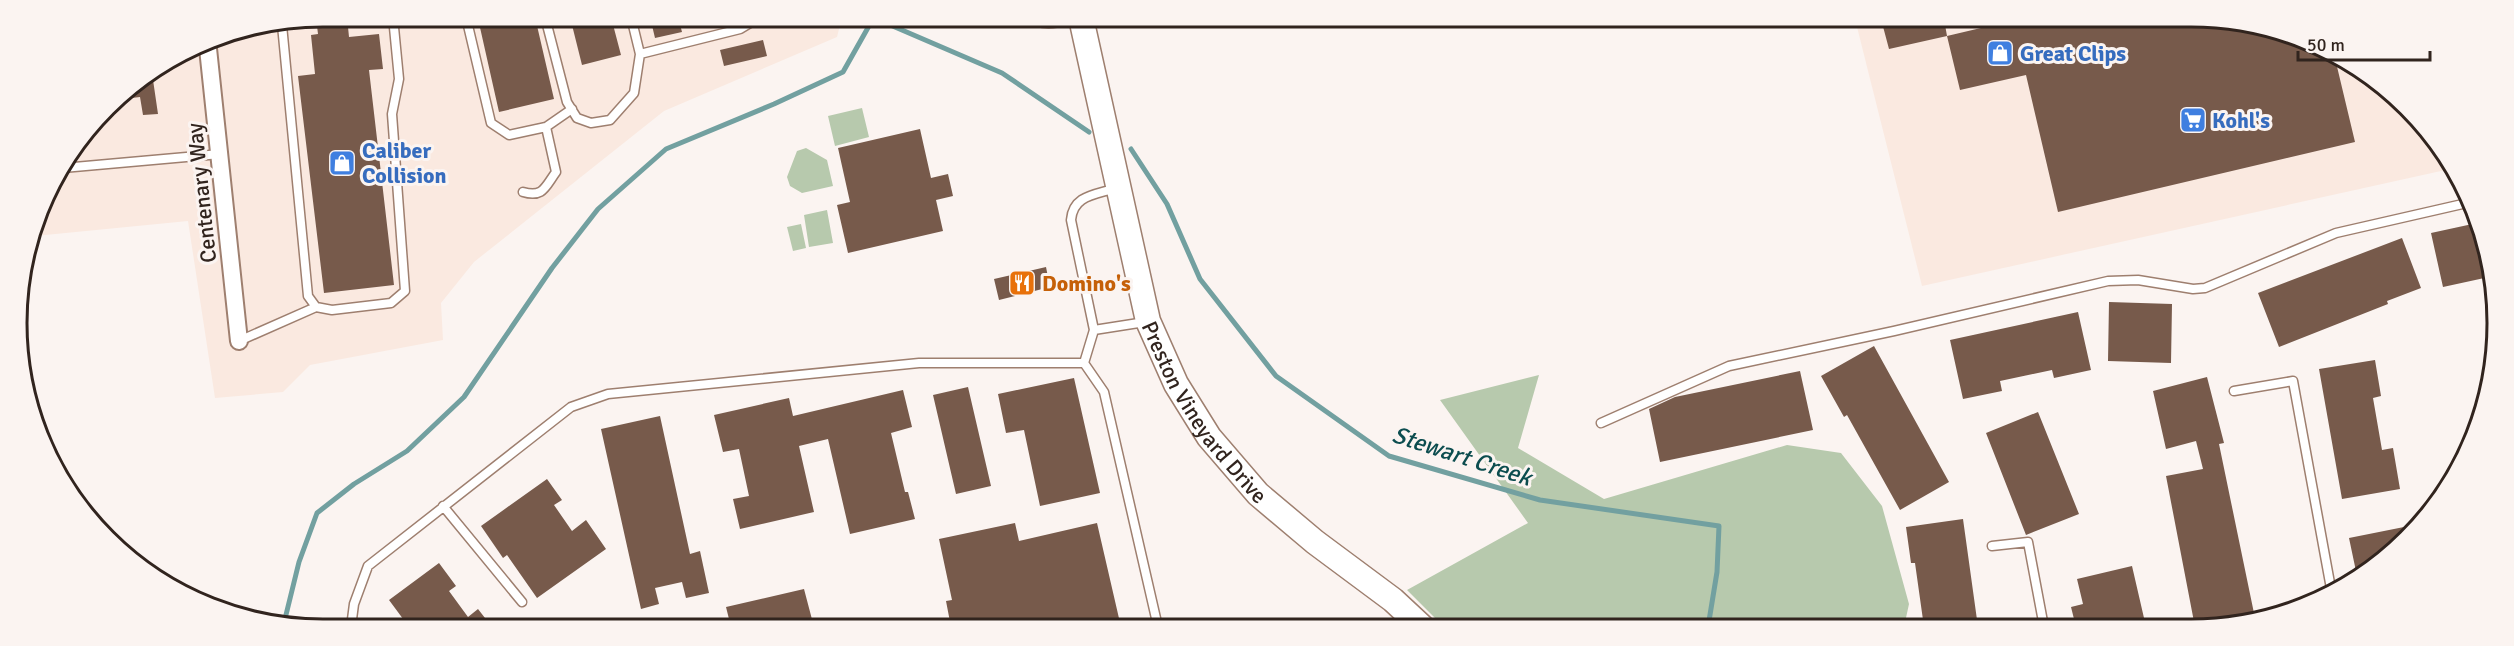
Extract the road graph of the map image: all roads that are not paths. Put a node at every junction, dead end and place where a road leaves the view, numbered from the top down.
1 (394, 27) edge
2 (468, 27) edge
3 (548, 27) edge
4 (633, 27) edge
5 (743, 27) edge
6 (1082, 27) edge
7 (283, 30) edge
8 (208, 51) edge
9 (640, 54) junction
10 (572, 109) junction
11 (546, 127) junction
12 (219, 154) junction
13 (72, 166) edge
14 (1118, 187) junction
15 (523, 192) dead end
16 (2461, 204) edge
17 (316, 307) junction
18 (1148, 321) junction
19 (1094, 330) junction
20 (239, 341) joint
21 (1084, 363) junction
22 (2234, 391) dead end
23 (1601, 423) dead end
24 (443, 506) junction
25 (1992, 546) dead end
26 (2330, 584) edge
27 (522, 602) dead end
28 (352, 619) edge
29 (1156, 619) edge
30 (1414, 619) edge
31 (2042, 619) edge

1 - 17 lane
2 - 11 lane
3 - 10 lane
4 - 9 lane
5 - 9 lane
6 - 14 street, Preston Vineyard Drive
7 - 17 lane
8 - 12 street, Centenary Way
9 - 10 lane
10 - 11 lane
11 - 15 lane
12 - 13 lane
12 - 20 street, Centenary Way
14 - 18 street, Preston Vineyard Drive
14 - 19 lane
16 - 23 lane
17 - 20 lane
18 - 19 lane
18 - 30 street, Preston Vineyard Drive
19 - 21 lane
21 - 24 lane
21 - 29 lane
22 - 26 lane
24 - 27 lane
24 - 28 lane
25 - 31 lane

